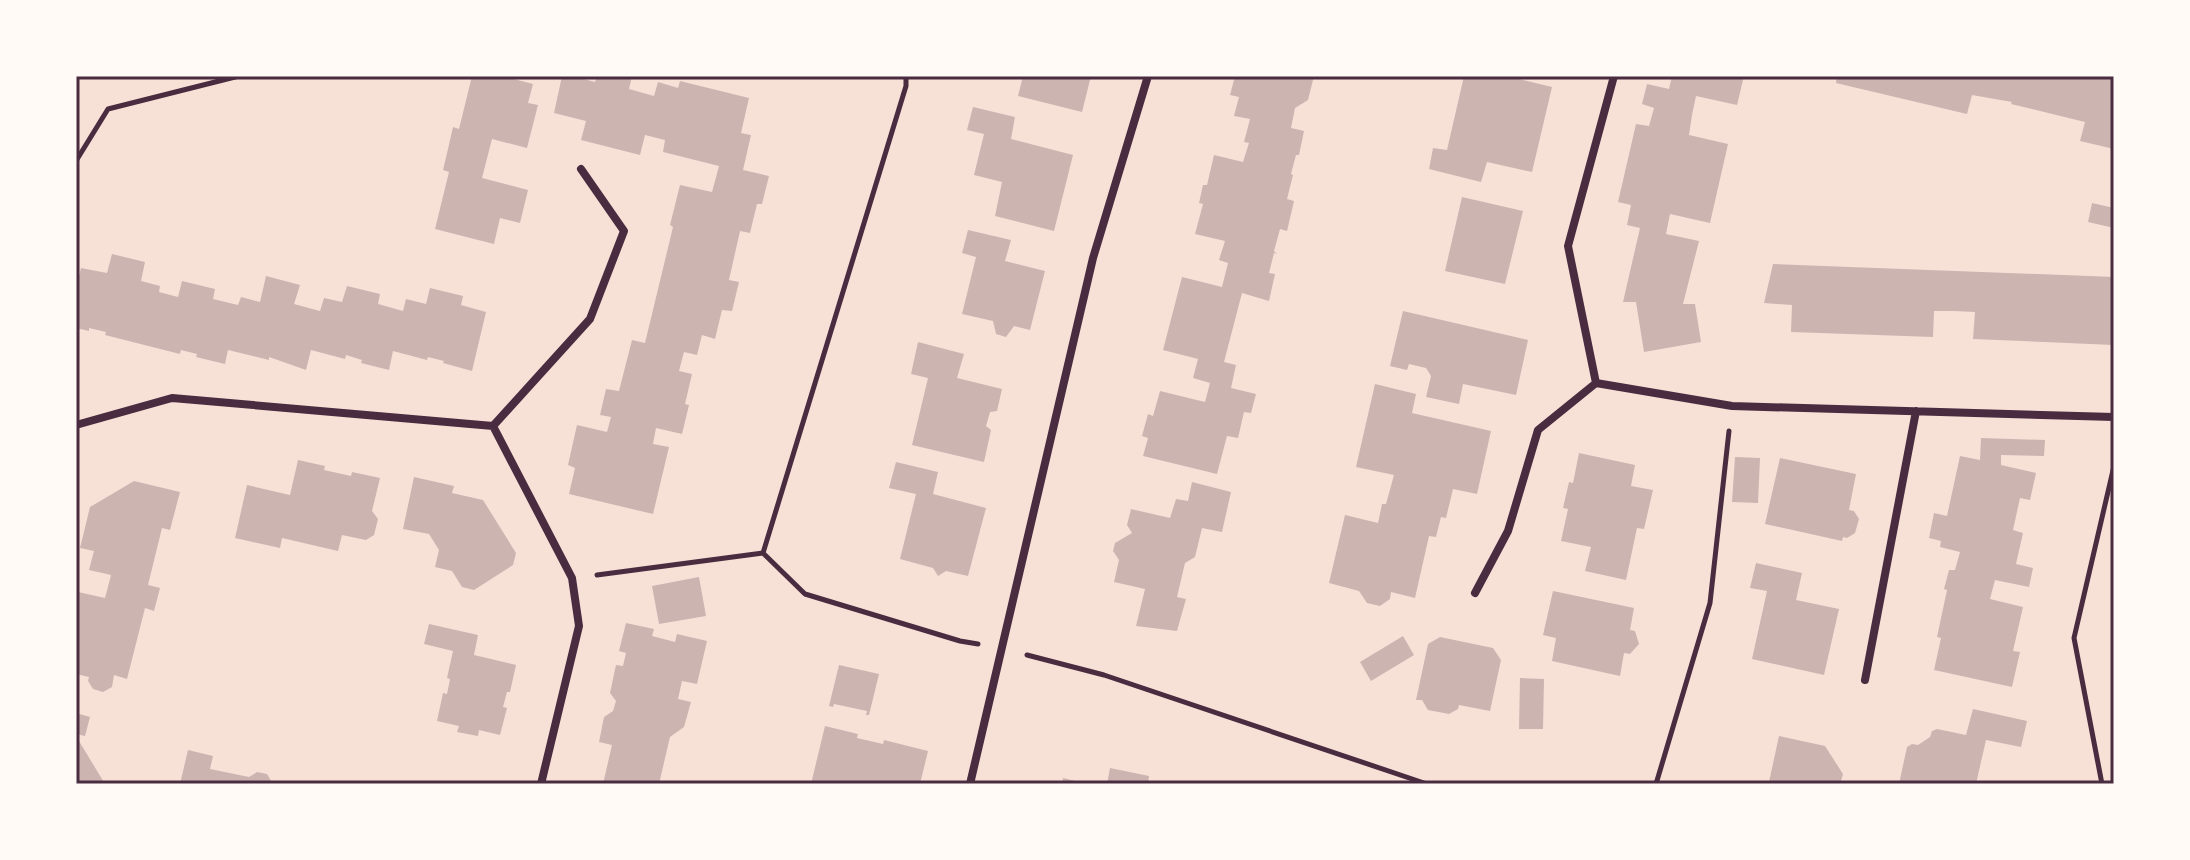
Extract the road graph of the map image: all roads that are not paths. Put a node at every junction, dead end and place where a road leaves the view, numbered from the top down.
1 (1148, 76) edge
2 (1614, 76) edge
3 (581, 169) dead end
4 (1596, 383) junction
5 (1916, 411) junction
6 (2114, 417) edge
7 (76, 425) edge
8 (493, 426) junction
9 (1475, 593) dead end
10 (1865, 680) dead end
11 (541, 784) edge
12 (970, 784) edge

1 - 12 street
2 - 4 street
3 - 8 street
4 - 5 street
4 - 9 street
5 - 6 street
5 - 10 street
7 - 8 street
8 - 11 street

